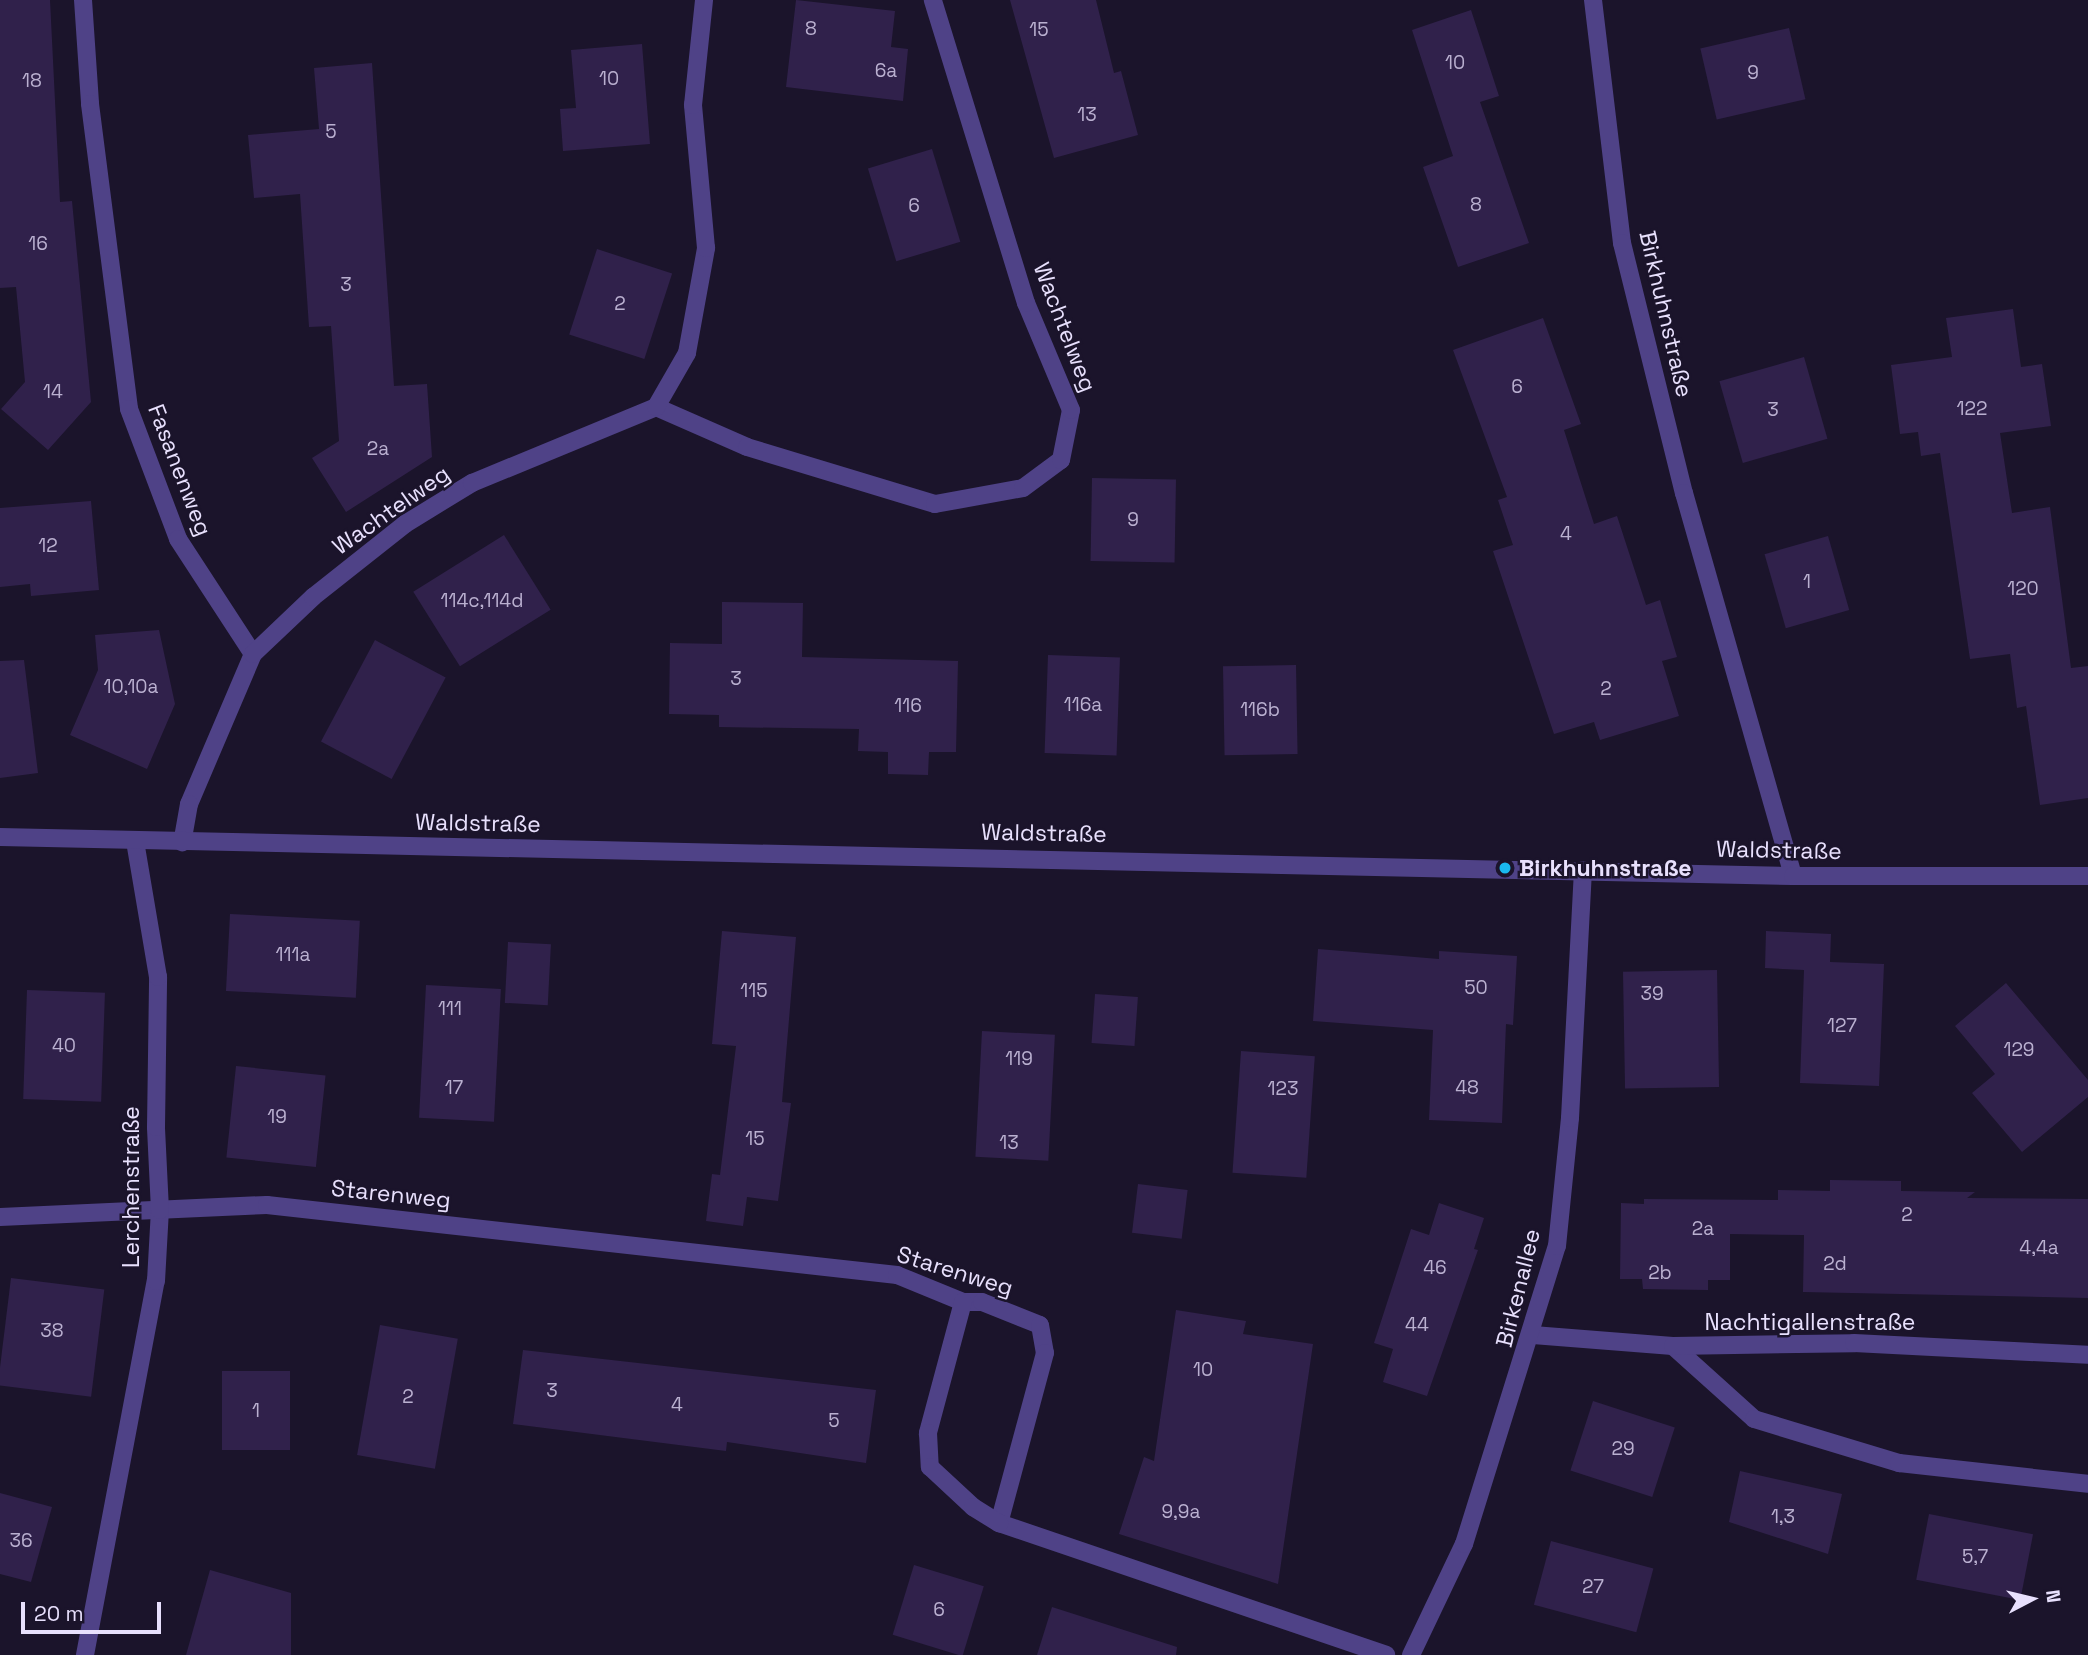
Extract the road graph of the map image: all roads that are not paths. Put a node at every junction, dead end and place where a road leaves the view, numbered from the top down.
1 (83, 0) edge
2 (704, 0) edge
3 (933, 0) edge
4 (1594, 0) edge
5 (656, 407) junction
6 (253, 654) junction
7 (0, 837) edge
8 (135, 841) junction
9 (182, 842) junction
10 (1583, 870) junction
11 (1793, 876) junction
12 (2088, 876) edge
13 (160, 1210) junction
14 (0, 1217) edge
15 (963, 1302) junction
16 (1533, 1335) junction
17 (1673, 1346) junction
18 (2088, 1355) edge
19 (2088, 1484) edge
20 (999, 1523) junction
21 (85, 1655) edge
22 (1386, 1655) edge
23 (1411, 1655) edge

1 - 6 street, Fasanenweg
2 - 5 street
3 - 5 street, Wachtelweg
4 - 11 street, Birkhuhnstraße
5 - 6 street, Wachtelweg
6 - 9 street
7 - 8 street, Waldstraße
8 - 9 street, Waldstraße
8 - 13 street, Lerchenstraße
9 - 10 street, Waldstraße
10 - 11 street, Waldstraße
10 - 16 street, Birkenallee
11 - 12 street, Waldstraße
13 - 14 street, Starenweg
13 - 15 street, Starenweg
13 - 21 street, Lerchenstraße
15 - 20 street
15 - 20 street, Starenweg
16 - 17 street, Nachtigallenstraße
16 - 23 street, Birkenallee
17 - 18 street, Nachtigallenstraße
17 - 19 street
20 - 22 street

